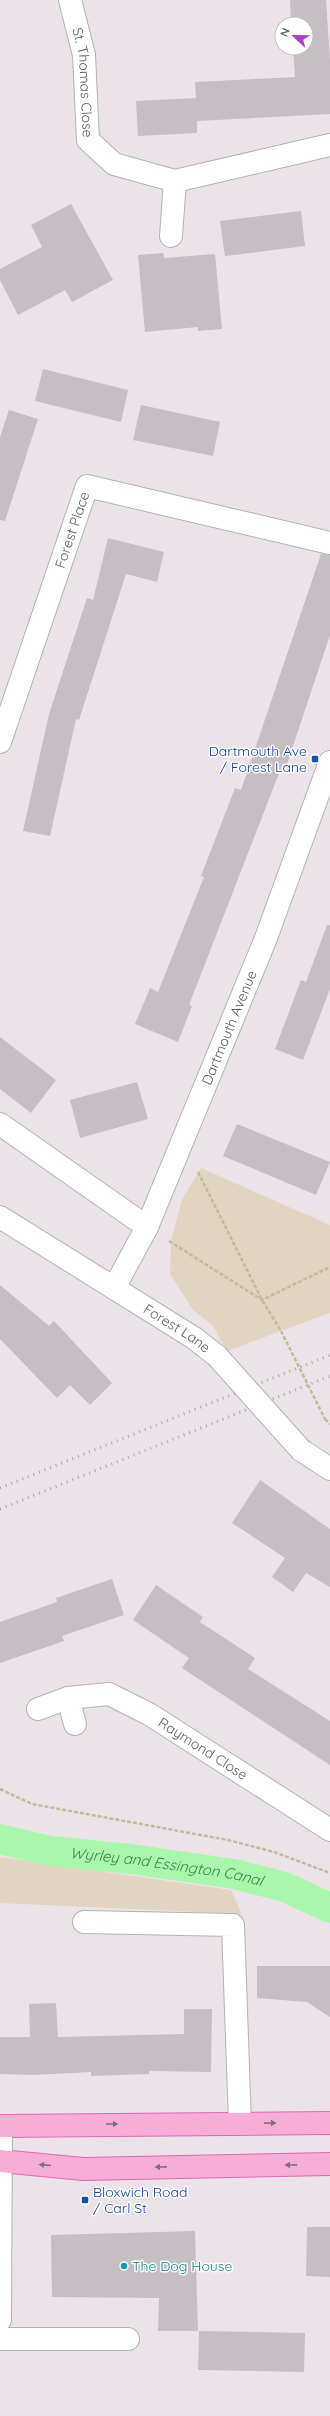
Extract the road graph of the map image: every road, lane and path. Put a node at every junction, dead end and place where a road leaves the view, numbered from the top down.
1 (70, 0) edge
2 (330, 145) edge
3 (175, 181) junction
4 (171, 236) dead end
5 (330, 543) edge
6 (0, 742) edge
7 (330, 762) edge
8 (0, 1124) edge
9 (183, 1142) junction
10 (0, 1217) edge
11 (147, 1227) junction
12 (330, 1266) edge
13 (114, 1288) junction
14 (262, 1300) junction
15 (330, 1424) edge
16 (330, 1469) edge
17 (68, 1698) junction
18 (38, 1709) dead end
19 (75, 1724) dead end
20 (0, 1789) edge
21 (330, 1830) edge
22 (330, 1873) edge
23 (84, 1922) dead end
24 (330, 2123) edge
25 (240, 2124) junction
26 (1, 2126) edge
27 (0, 2162) edge
28 (330, 2164) edge
29 (0, 2320) edge
30 (0, 2339) edge
31 (128, 2339) dead end

1 - 3 street, St. Thomas Close
2 - 3 street, St. Thomas Close
3 - 4 street
5 - 6 street, Forest Place
7 - 9 street, Dartmouth Avenue
8 - 11 street
9 - 11 street, Dartmouth Avenue
9 - 14 path
10 - 13 street, Forest Lane
11 - 13 street, Dartmouth Avenue
11 - 14 path
12 - 14 path
13 - 16 street, Forest Lane, bridge
14 - 15 path, bridge
17 - 18 street, Raymond Close
17 - 19 street
17 - 21 street, Raymond Close
20 - 22 path
23 - 25 street
25 -> 24 main road
26 -> 25 main road
26 - 27 street
28 -> 27 main road
27 - 29 street
30 - 31 street

